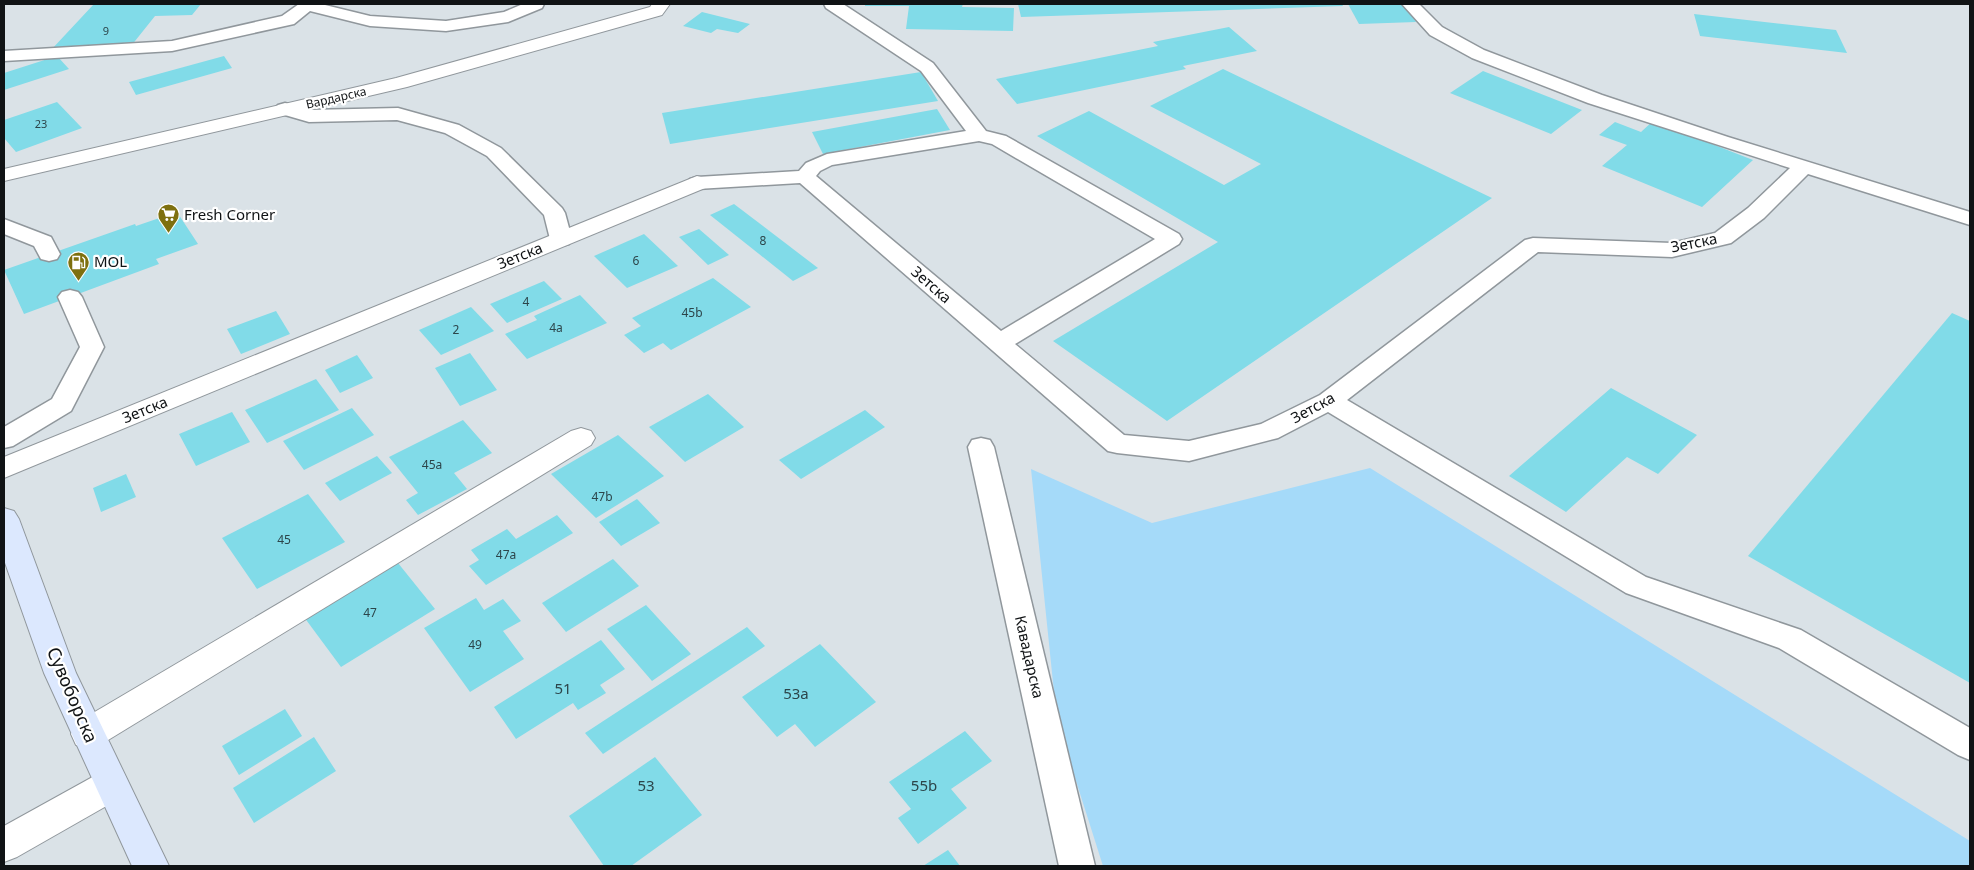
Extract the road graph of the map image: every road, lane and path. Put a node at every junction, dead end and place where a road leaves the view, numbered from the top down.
1 (536, 4) edge
2 (661, 4) edge
3 (832, 4) edge
4 (1410, 4) edge
5 (309, 5) edge
6 (4, 56) edge
7 (285, 110) junction
8 (979, 135) junction
9 (1804, 166) junction
10 (4, 175) edge
11 (805, 177) junction
12 (697, 183) joint
13 (1970, 219) edge
14 (4, 226) edge
15 (562, 239) junction
16 (49, 254) dead end
17 (70, 297) dead end
18 (999, 343) junction
19 (1330, 401) junction
20 (581, 438) dead end
21 (4, 439) edge
22 (981, 447) dead end
23 (4, 468) edge
24 (4, 518) edge
25 (88, 734) junction
26 (1970, 745) edge
27 (111, 785) junction
28 (4, 844) edge
29 (151, 866) edge
30 (1077, 866) edge

1 - 5 lane
2 - 7 street, Вардарска
3 - 8 lane
4 - 9 lane
5 - 6 lane
7 - 10 street, Вардарска
7 - 15 lane
8 - 11 lane
8 - 18 lane
9 - 13 lane
9 - 19 lane, Зетска
11 - 12 lane, Зетска
11 - 18 lane, Зетска
12 - 15 street, Зетска
14 - 16 lane
15 - 23 street, Зетска
17 - 21 lane
18 - 19 lane, Зетска
19 - 26 lane
20 - 25 street
22 - 30 lane, Кавадарска
24 - 25 main road, Сувоборска
25 - 27 main road, Сувоборска
27 - 28 street
27 - 29 main road, Сувоборска

